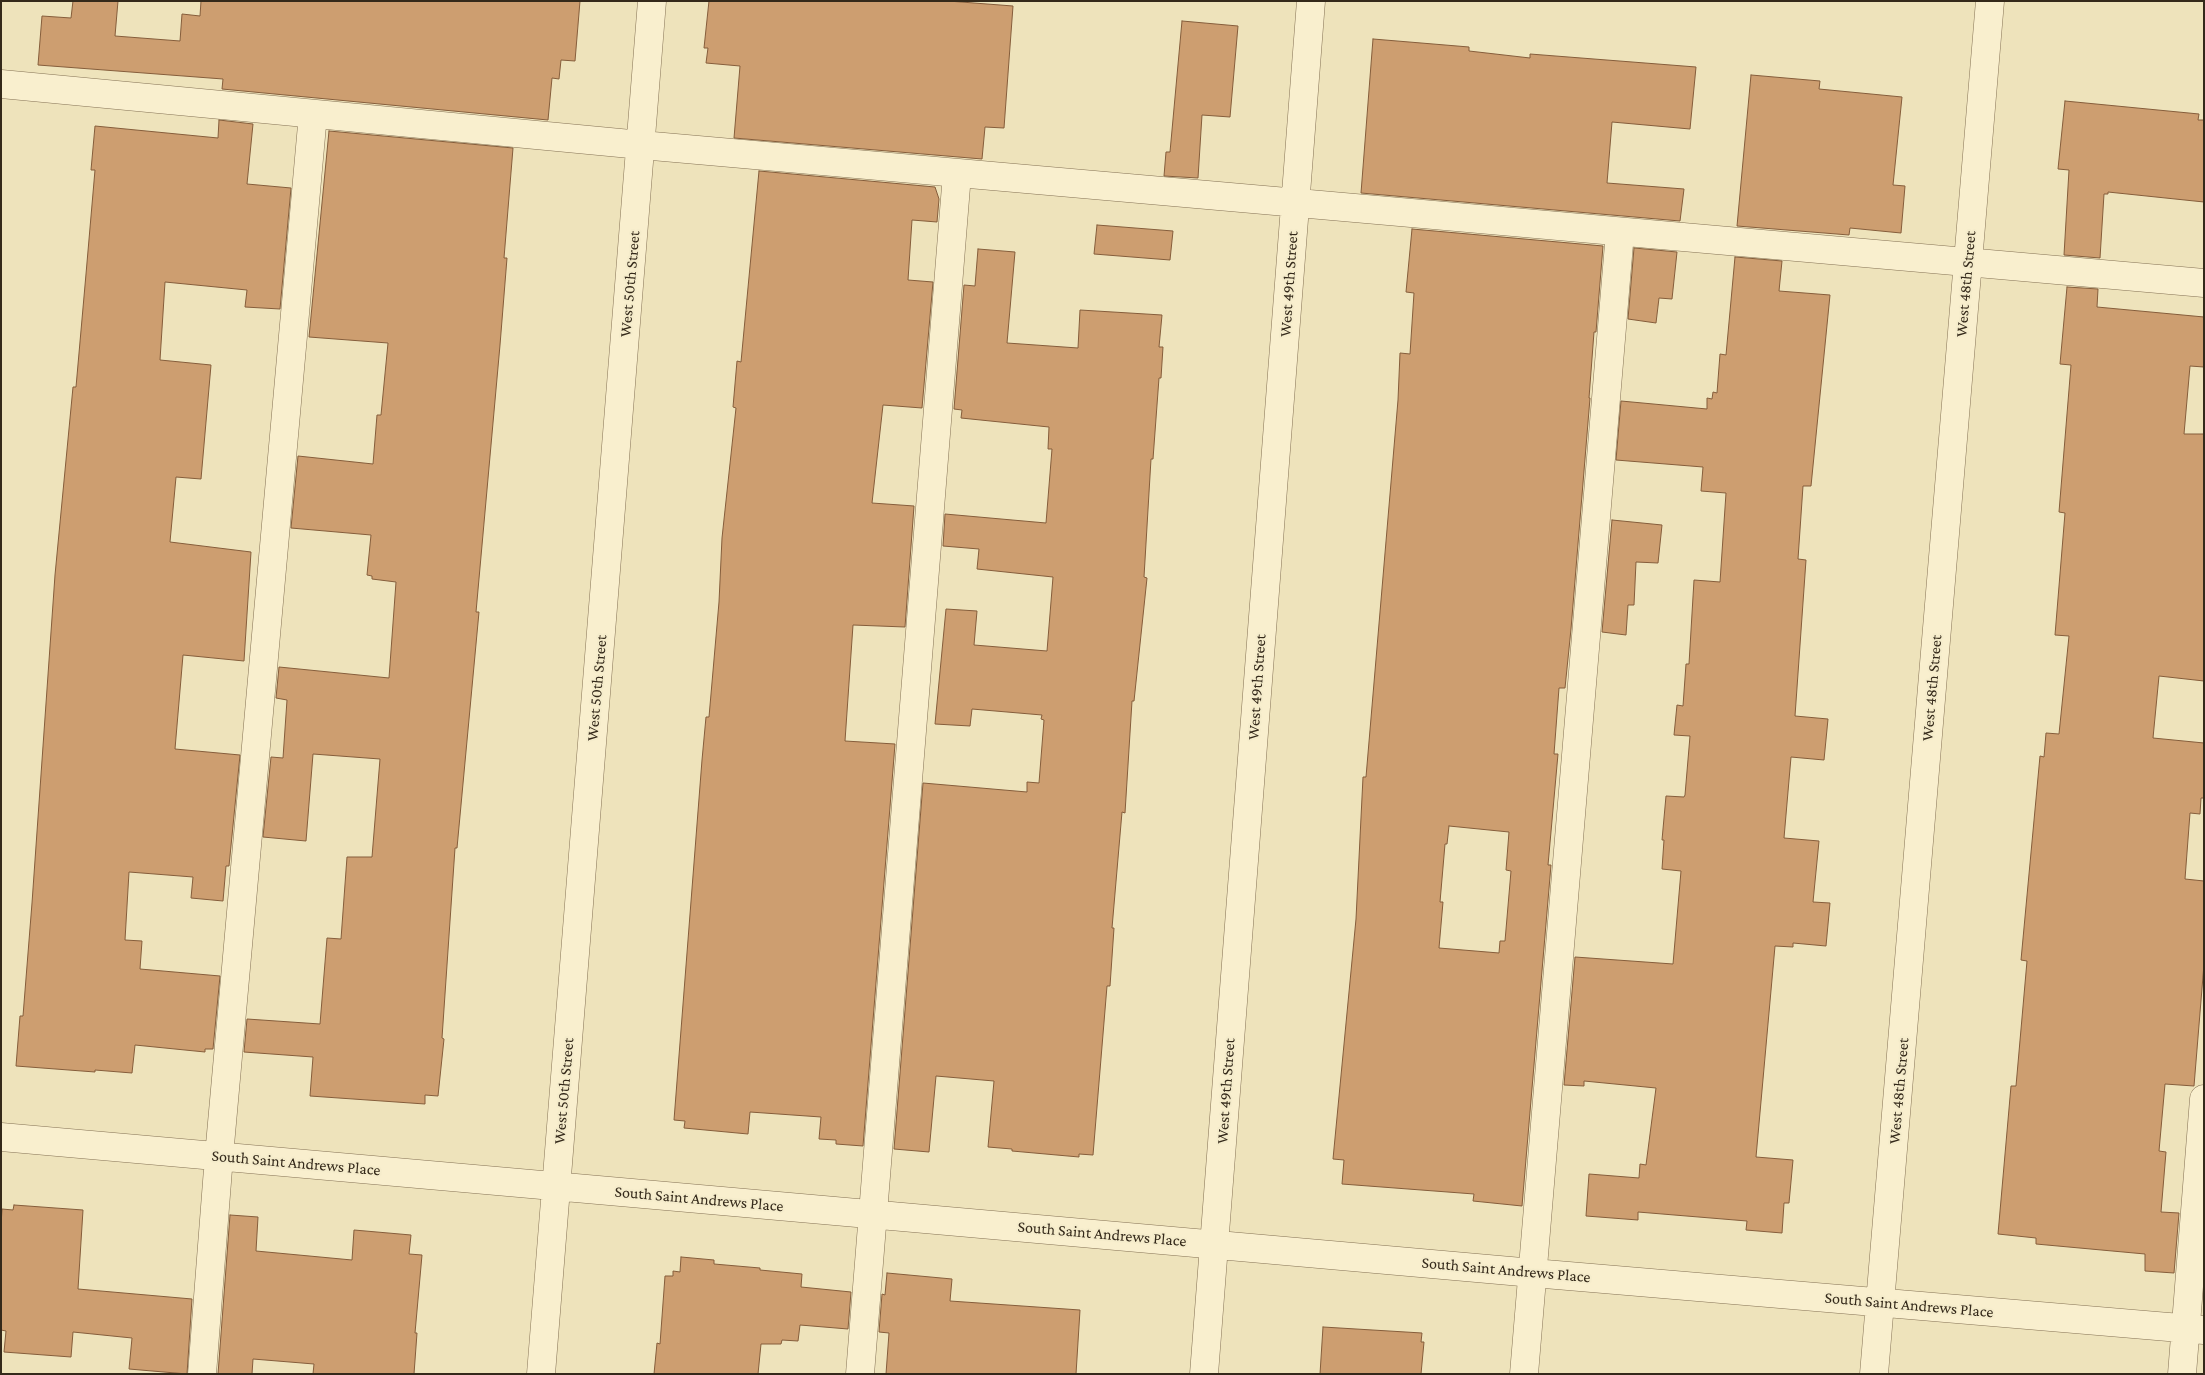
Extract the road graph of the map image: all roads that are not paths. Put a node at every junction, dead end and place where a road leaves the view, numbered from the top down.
1 (652, 1) edge
2 (1311, 1) edge
3 (1990, 1) edge
4 (1, 84) edge
5 (313, 114) junction
6 (641, 145) junction
7 (957, 174) junction
8 (1295, 203) junction
9 (1620, 232) junction
10 (1968, 262) junction
11 (2204, 283) edge
12 (2204, 1098) edge
13 (1, 1137) edge
14 (219, 1156) junction
15 (556, 1186) junction
16 (873, 1214) junction
17 (1214, 1244) junction
18 (1533, 1273) junction
19 (1880, 1303) junction
20 (2195, 1329) edge
21 (202, 1374) edge
22 (540, 1374) edge
23 (860, 1374) edge
24 (1204, 1374) edge
25 (1524, 1374) edge
26 (1874, 1374) edge
27 (2182, 1374) edge

1 - 6 street, West 50th Street
2 - 8 street, West 49th Street
3 - 10 street, West 48th Street
4 - 5 street
5 - 6 street
5 - 14 street
6 - 7 street
6 - 15 street, West 50th Street
7 - 8 street
7 - 16 street
8 - 9 street
8 - 17 street, West 49th Street
9 - 10 street
9 - 18 street
10 - 11 street
10 - 19 street, West 48th Street
12 - 20 street
13 - 14 street, South Saint Andrews Place
14 - 15 street, South Saint Andrews Place
14 - 21 street
15 - 16 street, South Saint Andrews Place
15 - 22 street, West 50th Street
16 - 17 street, South Saint Andrews Place
16 - 23 street
17 - 18 street, South Saint Andrews Place
17 - 24 street, West 49th Street
18 - 19 street, South Saint Andrews Place
18 - 25 street
19 - 20 street, South Saint Andrews Place
19 - 26 street, West 48th Street
20 - 27 street

